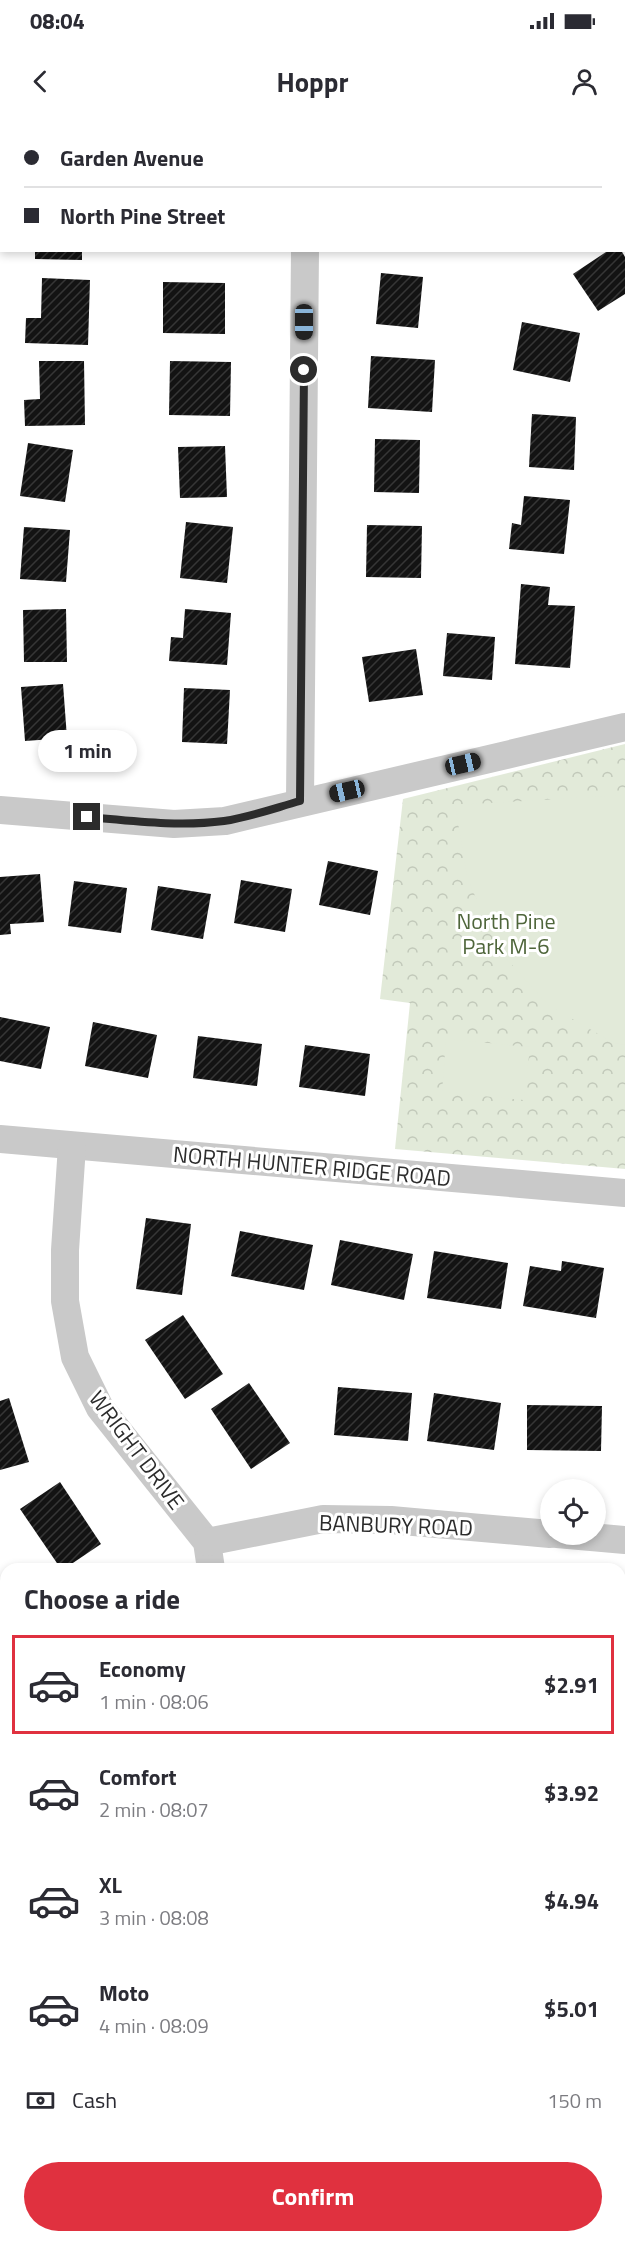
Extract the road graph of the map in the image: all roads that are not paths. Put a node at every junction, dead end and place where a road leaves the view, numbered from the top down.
1 (305, 252) edge
2 (625, 727) edge
3 (300, 801) junction
4 (0, 810) edge
5 (0, 1139) edge
6 (72, 1146) junction
7 (625, 1193) edge
8 (540, 1533) edge
9 (606, 1538) edge
10 (625, 1540) edge
11 (209, 1556) edge

1 - 3 street
2 - 3 street
3 - 4 street
5 - 6 street, NORTH HUNTER RIDGE ROAD
6 - 7 street, NORTH HUNTER RIDGE ROAD
6 - 11 street, WRIGHT DRIVE
8 - 11 street, BANBURY ROAD
9 - 10 street

